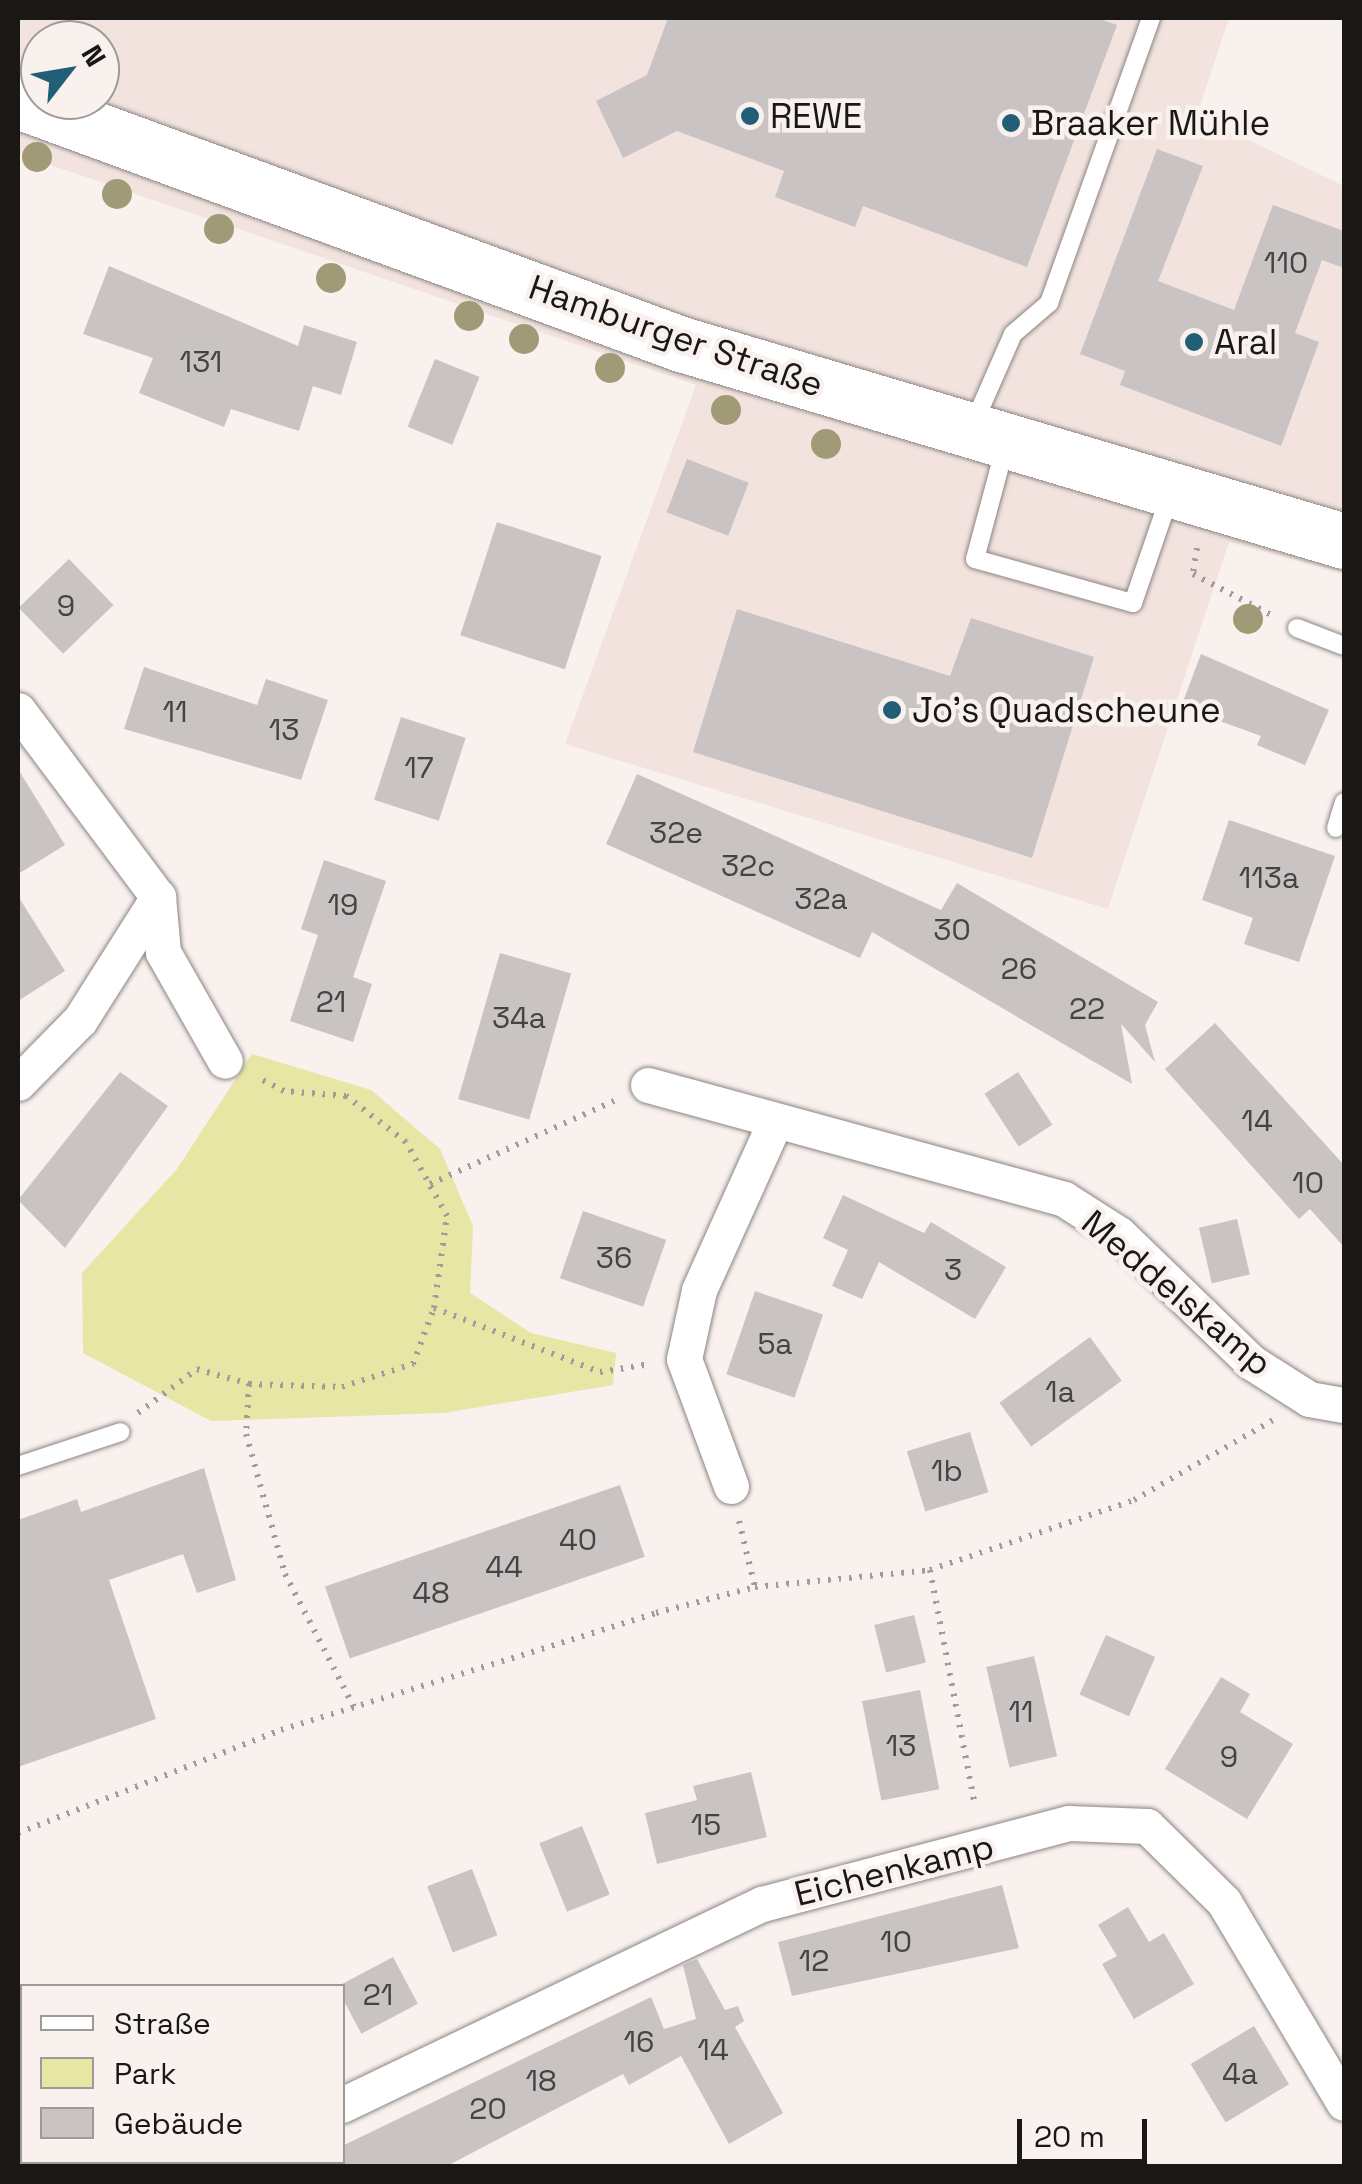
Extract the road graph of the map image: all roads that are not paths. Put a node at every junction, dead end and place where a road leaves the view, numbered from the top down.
1 (1151, 18) edge
2 (18, 101) edge
3 (989, 436) junction
4 (1188, 495) junction
5 (1344, 541) edge
6 (1297, 628) road end
7 (1344, 646) edge
8 (18, 710) edge
9 (1344, 802) edge
10 (1336, 828) dead end
11 (158, 897) junction
12 (225, 1061) road end
13 (18, 1082) edge
14 (648, 1085) road end
15 (775, 1122) junction
16 (1344, 1405) edge
17 (121, 1432) road end
18 (18, 1466) edge
19 (731, 1486) road end
20 (1344, 2103) edge
21 (345, 2104) edge

1 - 3 lane
2 - 3 main road, Hamburger Straße
3 - 4 main road, Hamburger Straße
3 - 4 lane
4 - 5 main road, Hamburger Straße
6 - 7 lane
8 - 11 street
9 - 10 lane
11 - 12 street
11 - 13 street
14 - 15 street, Meddelskamp
15 - 16 street, Meddelskamp
15 - 19 street
17 - 18 lane
20 - 21 street, Eichenkamp

